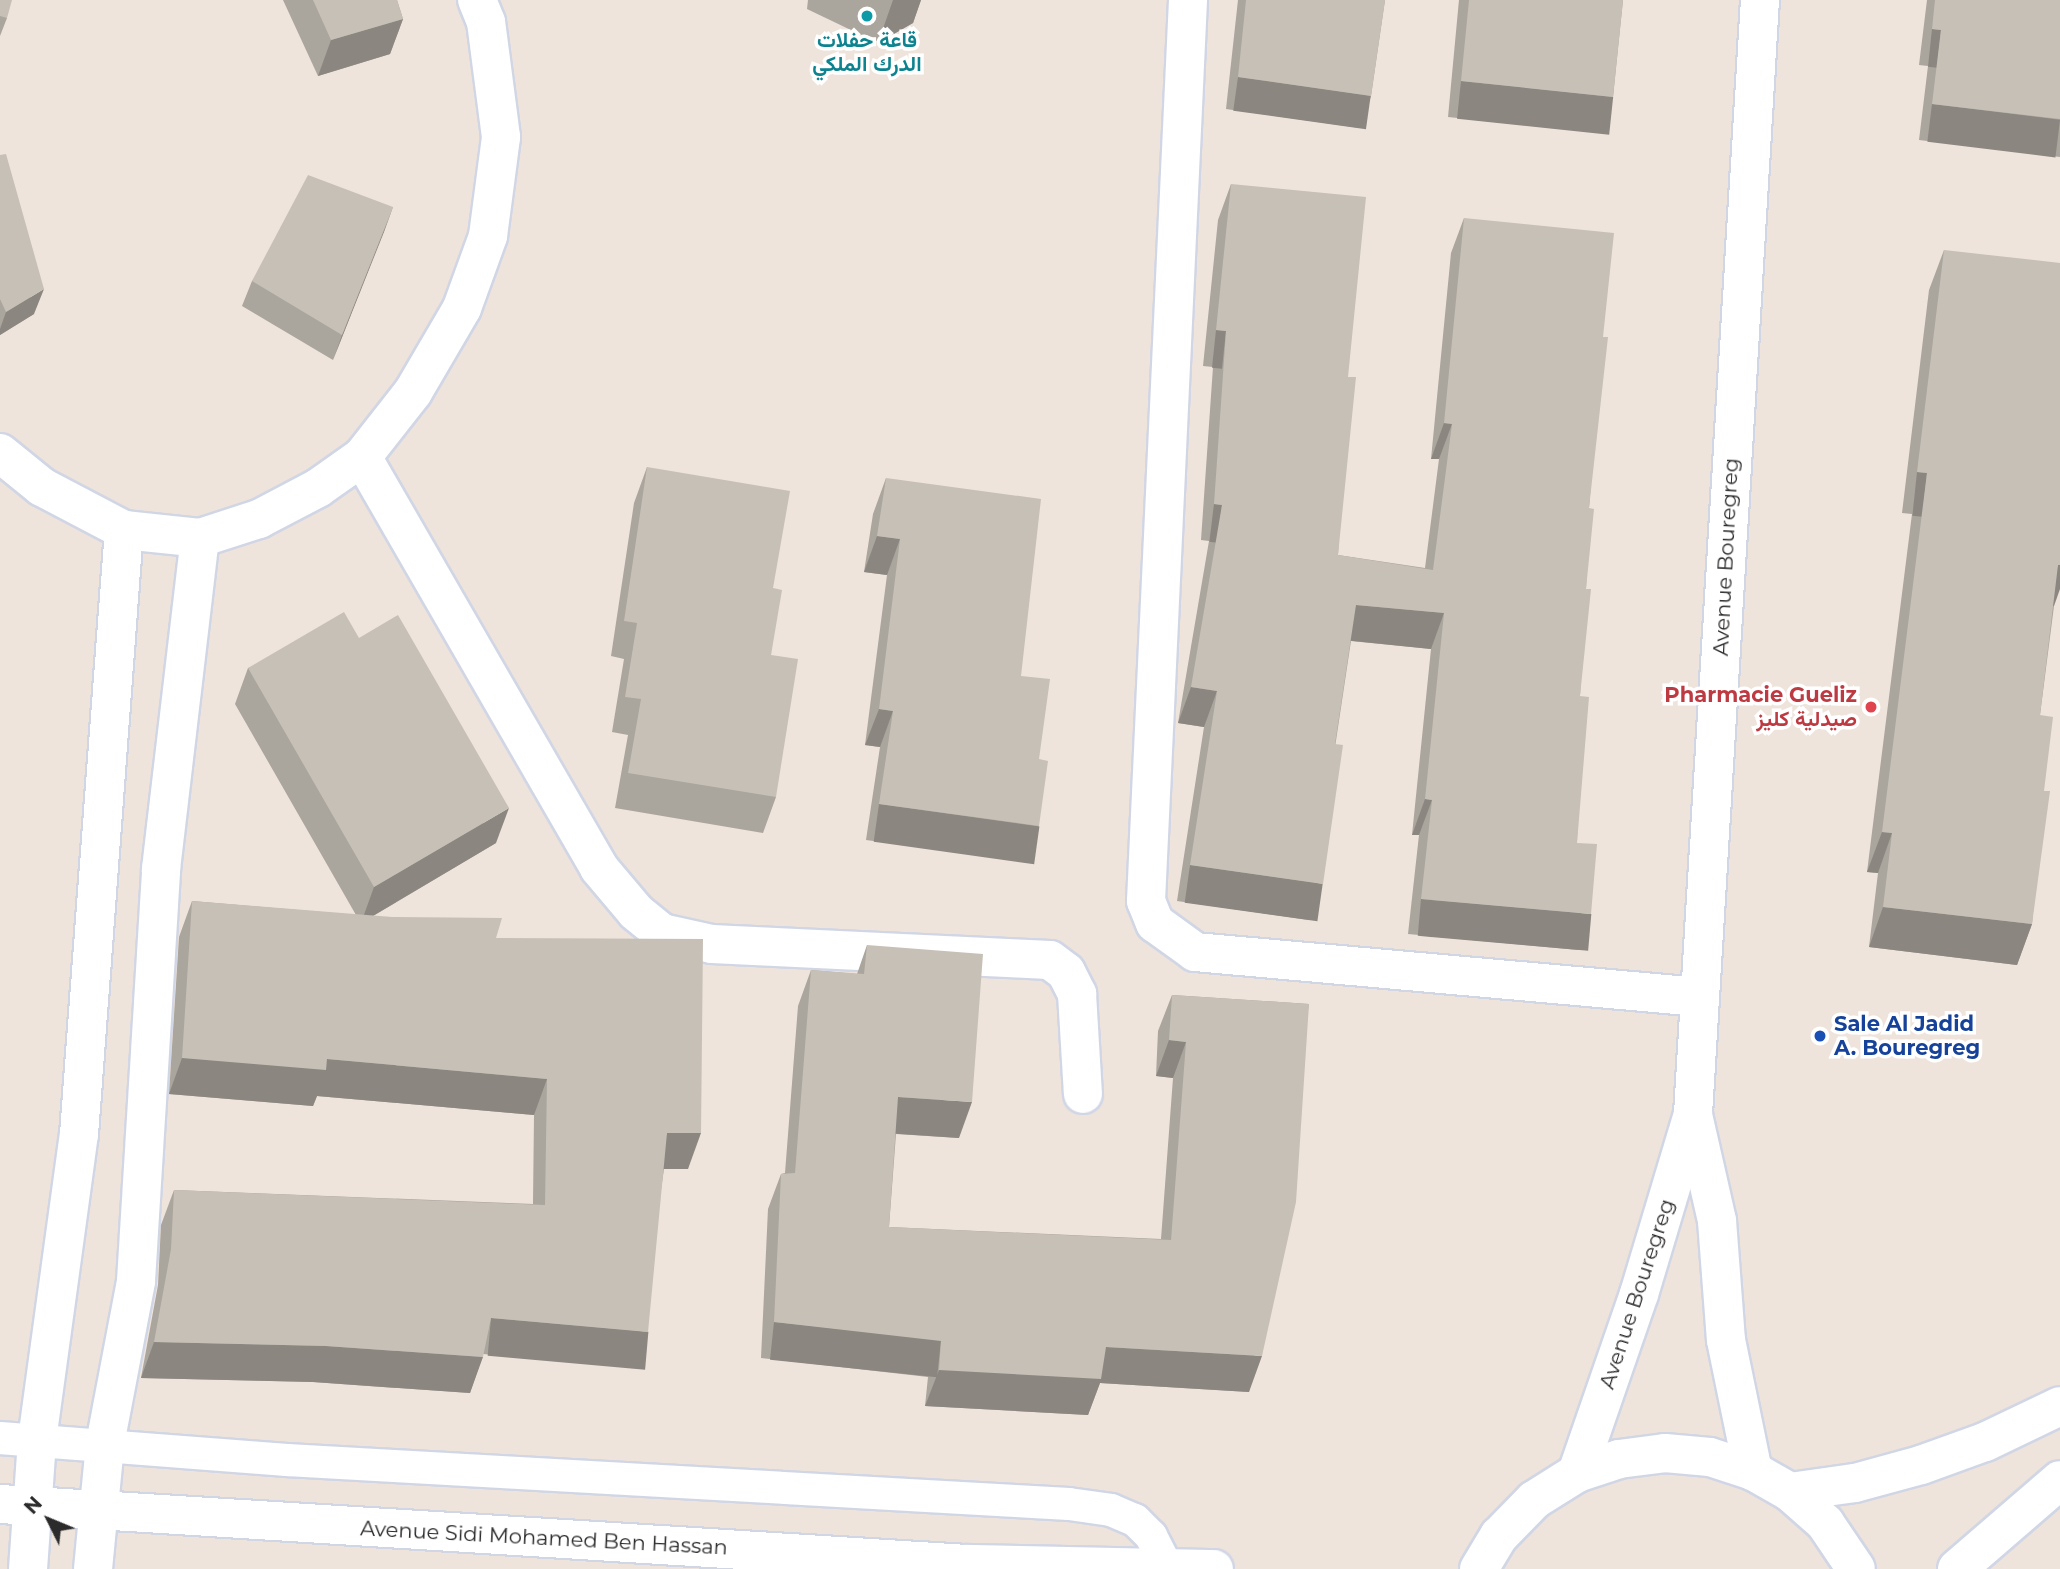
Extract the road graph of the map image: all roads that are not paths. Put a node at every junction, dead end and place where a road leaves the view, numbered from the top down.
1 (477, 0) edge
2 (1188, 0) edge
3 (1760, 0) edge
4 (0, 453) edge
5 (362, 457) junction
6 (124, 530) junction
7 (200, 538) junction
8 (1699, 997) junction
9 (1083, 1094) dead end
10 (1693, 1114) junction
11 (2060, 1406) edge
12 (18, 1439) edge
13 (105, 1444) junction
14 (1753, 1471) junction
15 (1577, 1473) junction
16 (2060, 1480) edge
17 (1790, 1492) junction
18 (16, 1505) edge
19 (101, 1511) junction
20 (1167, 1568) edge
21 (28, 1569) edge
22 (93, 1569) edge
23 (1214, 1569) edge
24 (1479, 1569) edge
25 (1856, 1569) edge
26 (1957, 1569) edge

1 - 5 street
2 - 8 street
3 - 8 street, Avenue Bouregreg
4 - 6 street
5 - 7 street
5 - 9 street
6 - 7 street
6 - 12 street
7 - 13 street
8 - 10 street, Avenue Bouregreg
10 - 14 street, Avenue Bouregreg
10 - 15 street, Avenue Bouregreg
11 - 17 street
12 - 13 lane
12 - 18 street
13 - 19 street
13 - 20 lane
14 - 15 street
14 - 17 street
15 - 24 street
16 - 26 street
17 - 25 street
18 - 19 street, Avenue Sidi Mohamed Ben Hassan
18 - 21 street
19 - 20 street, Avenue Sidi Mohamed Ben Hassan
19 - 22 street
20 - 23 street, Avenue Sidi Mohamed Ben Hassan

